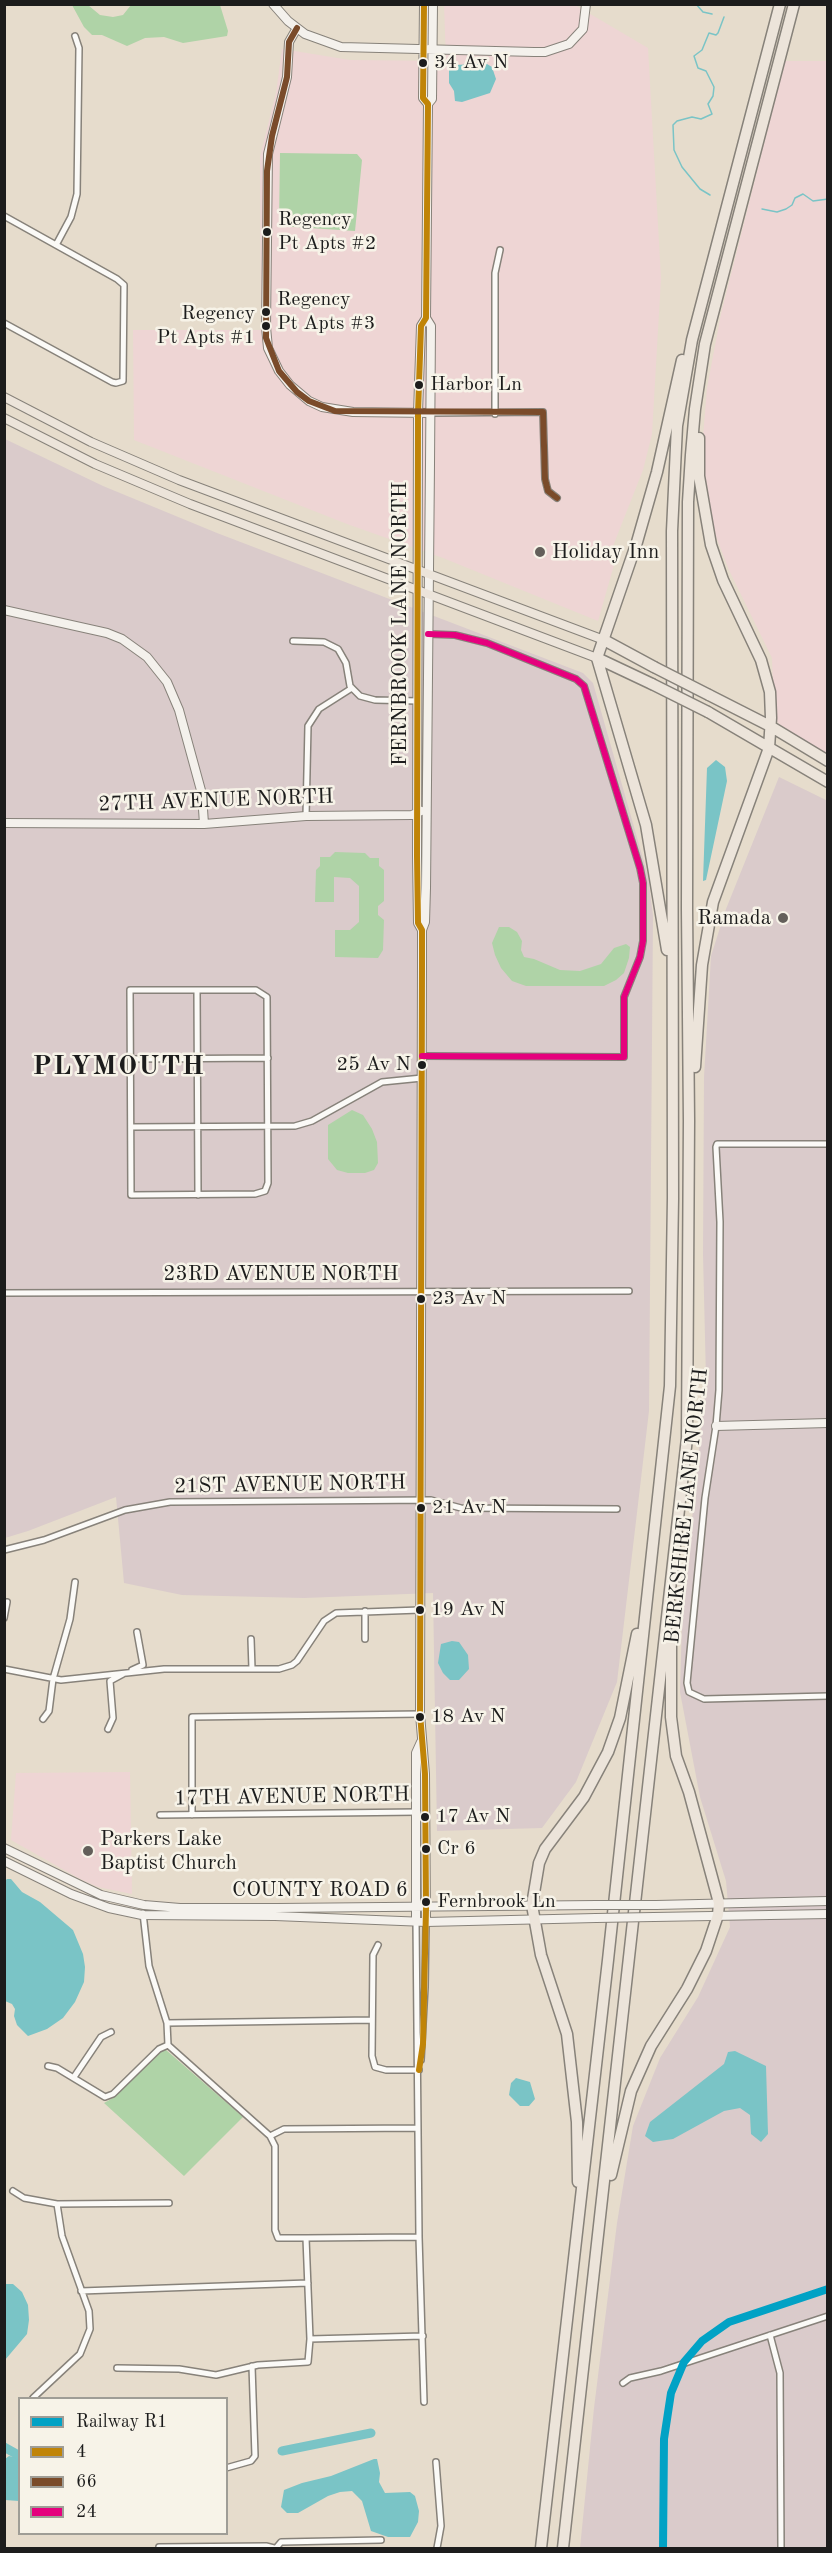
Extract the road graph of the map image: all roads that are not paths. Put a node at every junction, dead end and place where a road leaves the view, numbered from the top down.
1 (273, 4) edge
2 (424, 4) edge
3 (433, 4) edge
4 (586, 4) edge
5 (780, 4) edge
6 (794, 4) edge
7 (297, 28) junction
8 (75, 36) dead end
9 (423, 50) junction
10 (433, 50) junction
11 (428, 104) junction
12 (4, 216) edge
13 (56, 245) junction
14 (500, 250) dead end
15 (719, 286) junction
16 (426, 318) junction
17 (4, 323) edge
18 (692, 340) junction
19 (4, 397) edge
20 (418, 413) junction
21 (430, 413) junction
22 (495, 414) junction
23 (4, 418) edge
24 (557, 498) dead end
25 (417, 570) junction
26 (429, 574) junction
27 (417, 589) junction
28 (429, 594) junction
29 (4, 610) edge
30 (428, 634) junction
31 (604, 640) junction
32 (293, 641) dead end
33 (597, 658) junction
34 (352, 688) junction
35 (418, 701) junction
36 (770, 726) junction
37 (769, 748) junction
38 (828, 761) edge
39 (828, 782) edge
40 (427, 809) junction
41 (418, 813) junction
42 (306, 816) junction
43 (4, 823) edge
44 (204, 824) junction
45 (422, 930) junction
46 (197, 990) junction
47 (673, 1004) junction
48 (422, 1056) junction
49 (268, 1058) junction
50 (131, 1059) junction
51 (198, 1059) junction
52 (422, 1078) junction
53 (690, 1121) junction
54 (268, 1126) junction
55 (131, 1127) junction
56 (198, 1127) junction
57 (828, 1144) edge
58 (198, 1195) junction
59 (421, 1290) junction
60 (629, 1291) dead end
61 (4, 1293) edge
62 (828, 1423) edge
63 (716, 1426) junction
64 (421, 1500) junction
65 (617, 1509) dead end
66 (4, 1550) edge
67 (673, 1578) junction
68 (75, 1582) dead end
69 (649, 1588) junction
70 (7, 1602) dead end
71 (420, 1610) junction
72 (365, 1611) junction
73 (4, 1618) edge
74 (137, 1632) dead end
75 (251, 1639) dead end
76 (365, 1639) dead end
77 (4, 1669) edge
78 (252, 1669) junction
79 (127, 1672) junction
80 (53, 1679) junction
81 (828, 1696) edge
82 (420, 1714) junction
83 (43, 1719) dead end
84 (108, 1729) dead end
85 (421, 1812) junction
86 (160, 1815) dead end
87 (192, 1815) junction
88 (4, 1848) edge
89 (4, 1861) edge
90 (828, 1901) edge
91 (719, 1903) junction
92 (144, 1905) junction
93 (532, 1905) junction
94 (417, 1908) junction
95 (426, 1908) junction
96 (828, 1914) edge
97 (142, 1915) junction
98 (718, 1915) junction
99 (532, 1918) junction
100 (416, 1921) junction
101 (426, 1922) junction
102 (378, 1945) dead end
103 (372, 2020) junction
104 (167, 2023) junction
105 (111, 2032) dead end
106 (168, 2045) junction
107 (48, 2066) dead end
108 (419, 2070) junction
109 (74, 2077) junction
110 (418, 2128) junction
111 (270, 2136) junction
112 (13, 2191) dead end
113 (169, 2203) dead end
114 (57, 2204) junction
115 (580, 2205) junction
116 (598, 2234) junction
117 (418, 2237) junction
118 (306, 2238) junction
119 (308, 2283) junction
120 (81, 2291) junction
121 (828, 2316) edge
122 (423, 2336) junction
123 (770, 2336) junction
124 (310, 2339) junction
125 (252, 2366) junction
126 (117, 2368) dead end
127 (623, 2383) dead end
128 (34, 2397) edge
129 (424, 2402) dead end
130 (436, 2462) dead end
131 (228, 2467) edge
132 (381, 2540) dead end
133 (159, 2547) edge
134 (173, 2548) edge
135 (275, 2548) edge
136 (437, 2548) edge
137 (541, 2548) edge
138 (562, 2548) edge
139 (781, 2548) edge

1 - 7 street
2 - 9 street, FERNBROOK LANE NORTH
3 - 10 street, FERNBROOK LANE NORTH
4 - 10 street
5 - 18 highway
6 - 15 highway
7 - 9 street
7 - 20 street
8 - 13 street
9 - 10 street
9 - 11 street, FERNBROOK LANE NORTH
10 - 11 street, FERNBROOK LANE NORTH
11 - 16 street, FERNBROOK LANE NORTH
12 - 13 street
13 - 17 street
14 - 22 street
15 - 36 highway
15 - 53 highway
16 - 20 street, FERNBROOK LANE NORTH
16 - 21 street, FERNBROOK LANE NORTH
18 - 31 highway
18 - 47 highway
19 - 25 main road
20 - 21 street
20 - 25 street, FERNBROOK LANE NORTH
21 - 22 street
21 - 26 street, FERNBROOK LANE NORTH
22 - 24 street
23 - 27 main road
25 - 26 main road
25 - 27 street, FERNBROOK LANE NORTH
26 - 28 street, FERNBROOK LANE NORTH
26 - 31 main road
27 - 28 main road
27 - 35 street, FERNBROOK LANE NORTH
28 - 30 street, FERNBROOK LANE NORTH
28 - 33 main road
29 - 44 street
30 - 40 street, FERNBROOK LANE NORTH
30 - 48 street
31 - 33 highway
31 - 36 highway, bridge
32 - 34 street
33 - 37 highway, bridge
33 - 47 highway
34 - 35 street
34 - 42 street
35 - 41 street, FERNBROOK LANE NORTH
36 - 37 highway
36 - 38 highway
37 - 39 highway
37 - 53 highway
40 - 41 street, 27TH AVENUE NORTH
40 - 45 street, FERNBROOK LANE NORTH
41 - 42 street, 27TH AVENUE NORTH
41 - 45 street, FERNBROOK LANE NORTH
42 - 44 street, 27TH AVENUE NORTH
43 - 44 street, 27TH AVENUE NORTH
45 - 48 street, FERNBROOK LANE NORTH
46 - 49 street
46 - 50 street
46 - 51 street
47 - 69 highway
48 - 52 street, FERNBROOK LANE NORTH
49 - 51 street
49 - 54 street
50 - 51 street
50 - 55 street
51 - 56 street
52 - 54 street
52 - 59 street, FERNBROOK LANE NORTH
53 - 67 highway
54 - 56 street
54 - 58 street
55 - 56 street
55 - 58 street
56 - 58 street
57 - 63 street, BERKSHIRE LANE NORTH
59 - 60 street, 23RD AVENUE NORTH
59 - 61 street, 23RD AVENUE NORTH
59 - 64 street, FERNBROOK LANE NORTH
62 - 63 street
63 - 81 street, BERKSHIRE LANE NORTH
64 - 65 street, 21ST AVENUE NORTH
64 - 66 street, 21ST AVENUE NORTH
64 - 71 street, FERNBROOK LANE NORTH
67 - 91 highway
67 - 116 highway
68 - 80 street
69 - 93 highway
69 - 115 highway
70 - 73 street
71 - 72 street
71 - 82 street, FERNBROOK LANE NORTH
72 - 76 street
72 - 78 street
74 - 79 street
75 - 78 street
77 - 80 street
78 - 79 street
79 - 80 street
79 - 84 street
80 - 83 street
82 - 85 street, FERNBROOK LANE NORTH
82 - 87 street
85 - 87 street, 17TH AVENUE NORTH
85 - 94 street, FERNBROOK LANE NORTH
85 - 95 street, FERNBROOK LANE NORTH
86 - 87 street, 17TH AVENUE NORTH
88 - 92 street, COUNTY ROAD 6
89 - 97 street, COUNTY ROAD 6
90 - 91 street, COUNTY ROAD 6
91 - 93 street, COUNTY ROAD 6, bridge
91 - 98 highway
92 - 94 street, COUNTY ROAD 6
92 - 97 street
93 - 95 street, COUNTY ROAD 6
93 - 99 highway
94 - 95 street, COUNTY ROAD 6
94 - 100 street, FERNBROOK LANE NORTH
95 - 101 street, FERNBROOK LANE NORTH
96 - 98 street, COUNTY ROAD 6
97 - 100 street, COUNTY ROAD 6
97 - 104 street
98 - 99 street, COUNTY ROAD 6, bridge
98 - 116 highway
99 - 101 street, COUNTY ROAD 6
99 - 115 highway
100 - 101 street, COUNTY ROAD 6
100 - 108 street, FERNBROOK LANE NORTH
101 - 108 street, FERNBROOK LANE NORTH
102 - 103 street
103 - 104 street
103 - 108 street
104 - 106 street
105 - 109 street
106 - 109 street
106 - 111 street
107 - 109 street
108 - 110 street, FERNBROOK LANE NORTH
110 - 111 street
110 - 117 street, FERNBROOK LANE NORTH
111 - 118 street
112 - 114 street
113 - 114 street
114 - 120 street
115 - 137 highway
116 - 138 highway
117 - 118 street
117 - 122 street, FERNBROOK LANE NORTH
118 - 119 street
119 - 120 street
119 - 124 street
120 - 128 street
121 - 123 street
122 - 124 street
122 - 129 street, FERNBROOK LANE NORTH
123 - 127 street
123 - 139 street
124 - 125 street
125 - 126 street
125 - 131 street
130 - 136 street
132 - 135 street
133 - 134 street
134 - 135 street

